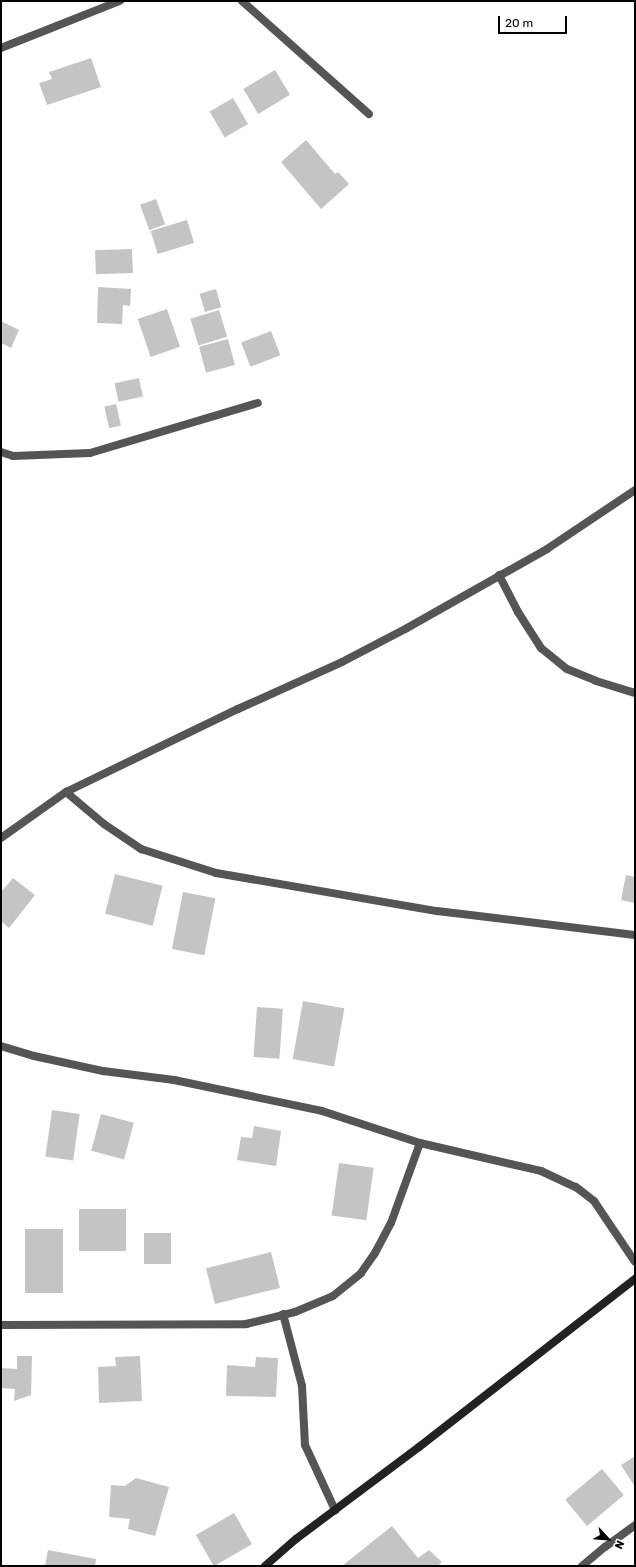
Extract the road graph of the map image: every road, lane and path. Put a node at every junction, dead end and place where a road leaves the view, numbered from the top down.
1 (120, 1) edge
2 (242, 1) edge
3 (1, 48) edge
4 (369, 114) dead end
5 (258, 403) dead end
6 (1, 452) edge
7 (635, 490) edge
8 (499, 575) junction
9 (635, 693) edge
10 (66, 792) junction
11 (1, 838) edge
12 (635, 935) edge
13 (1, 1046) edge
14 (420, 1143) junction
15 (635, 1262) edge
16 (635, 1279) edge
17 (283, 1314) junction
18 (1, 1325) edge
19 (335, 1510) junction
20 (635, 1526) edge
21 (266, 1566) edge
22 (582, 1566) edge

1 - 3 street
2 - 4 street
5 - 6 street
7 - 8 street
8 - 9 street
8 - 10 street
10 - 11 street
10 - 12 street
13 - 14 street
14 - 15 street
14 - 17 street
16 - 19 main road
17 - 18 street
17 - 19 street
19 - 21 main road
20 - 22 street

